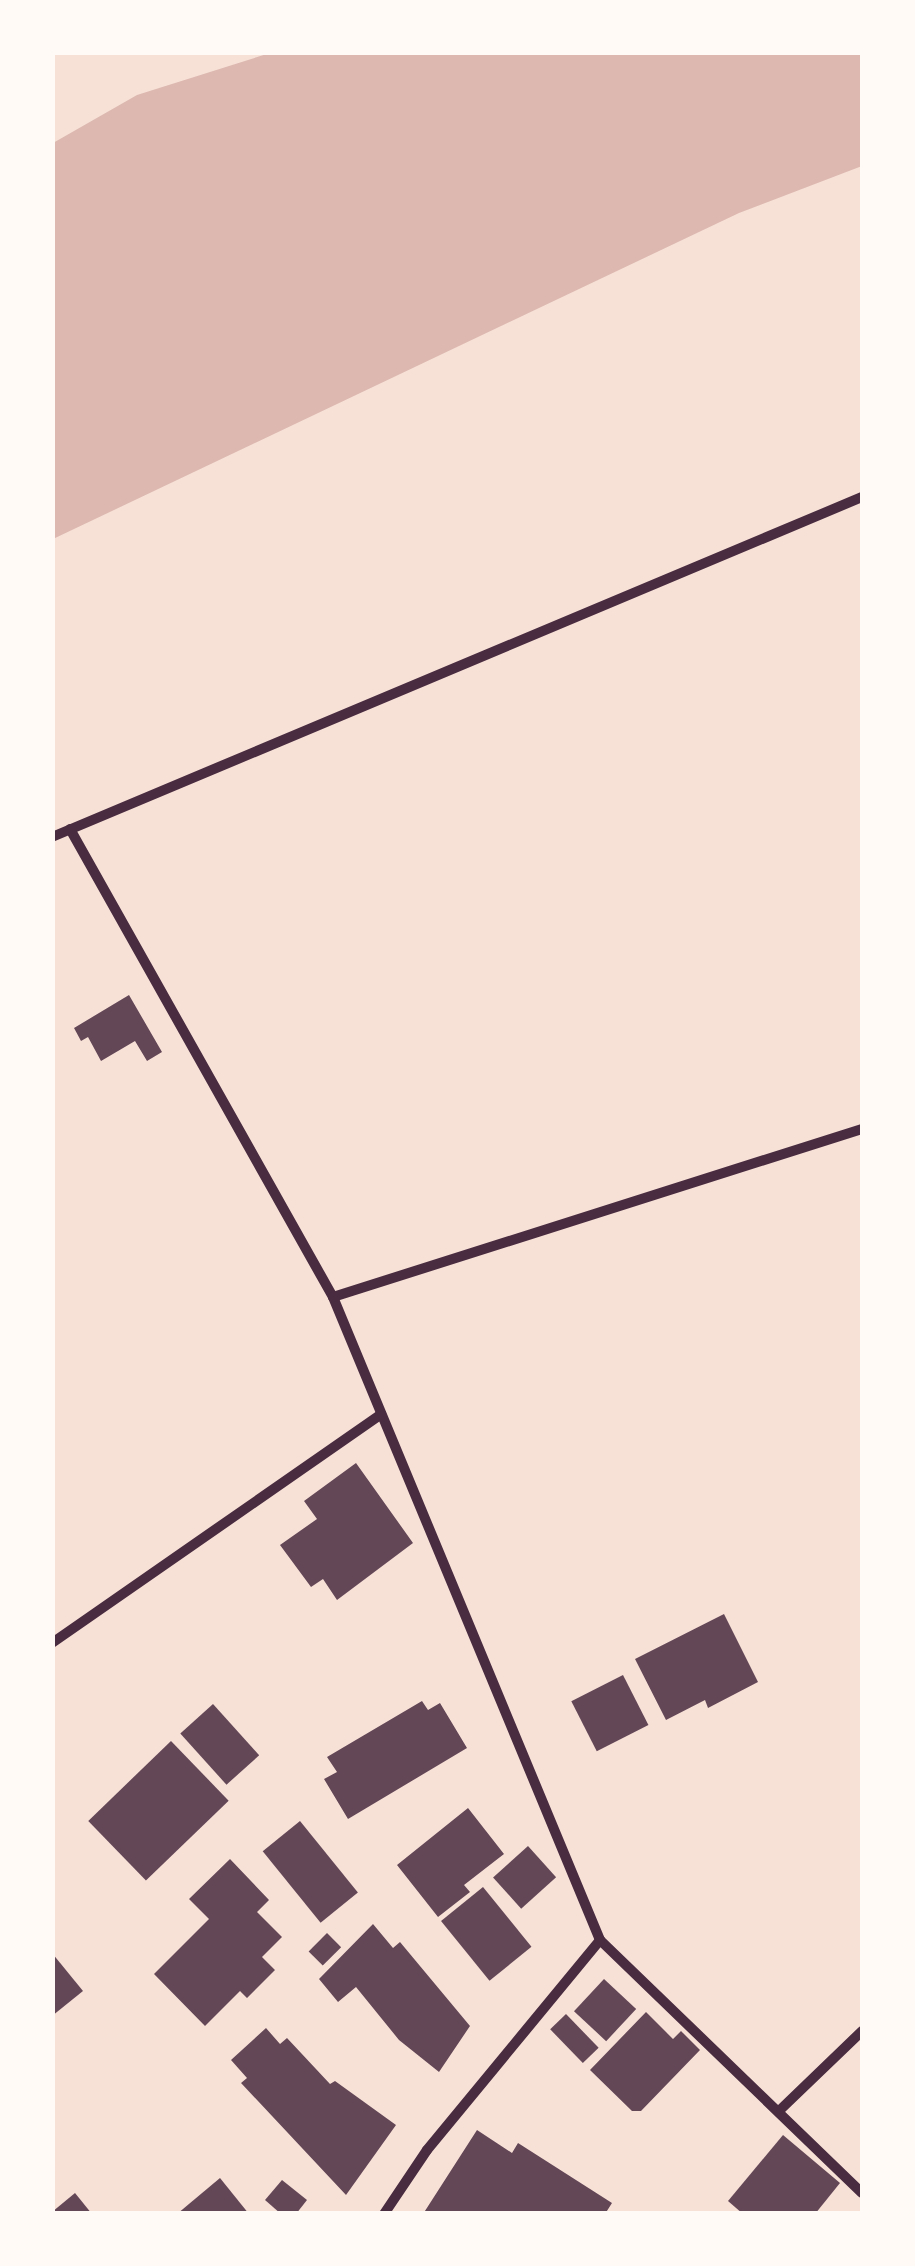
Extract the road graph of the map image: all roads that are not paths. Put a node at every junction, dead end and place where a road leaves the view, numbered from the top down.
1 (862, 497) edge
2 (70, 829) junction
3 (52, 837) edge
4 (862, 1129) edge
5 (333, 1296) junction
6 (381, 1414) junction
7 (52, 1642) edge
8 (600, 1940) junction
9 (862, 2031) edge
10 (781, 2109) junction
11 (862, 2193) edge
12 (384, 2214) edge

1 - 2 street
2 - 3 street
2 - 5 street
4 - 5 street
5 - 6 street
6 - 7 street
6 - 8 street
8 - 10 street
8 - 12 street
9 - 10 street
10 - 11 street

